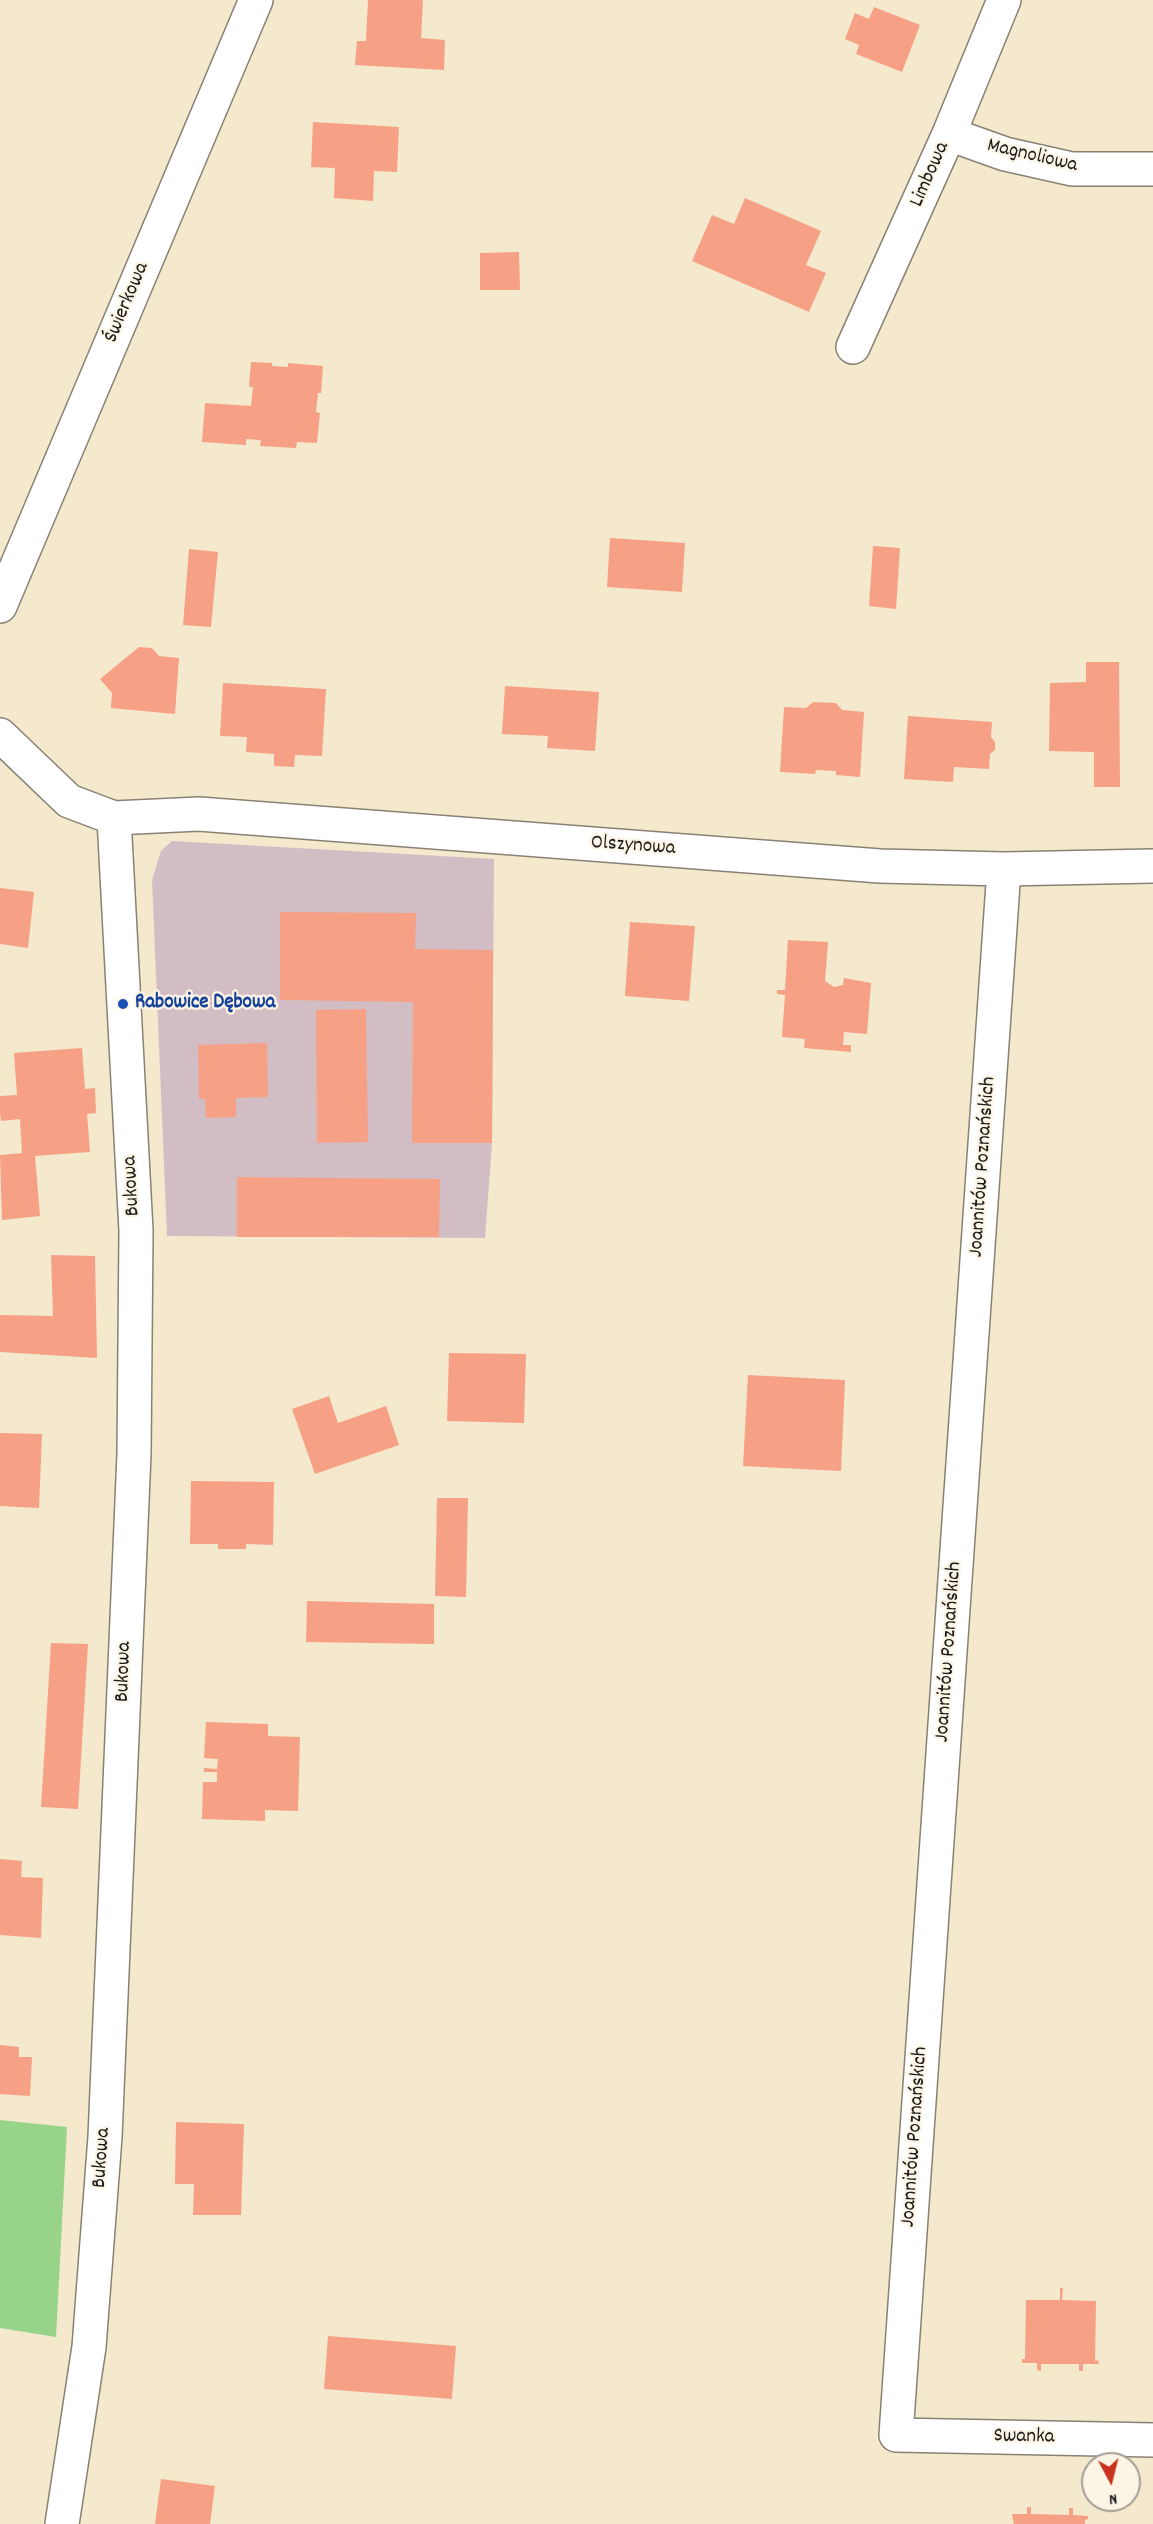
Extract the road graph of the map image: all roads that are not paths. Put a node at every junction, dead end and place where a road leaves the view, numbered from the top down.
1 (256, 0) edge
2 (1004, 0) edge
3 (950, 134) junction
4 (1153, 169) edge
5 (853, 347) dead end
6 (0, 606) edge
7 (0, 735) edge
8 (114, 818) junction
9 (1153, 866) edge
10 (1004, 869) junction
11 (896, 2435) joint
12 (1153, 2440) edge
13 (62, 2524) edge

1 - 6 street, Świerkowa
2 - 3 street, Limbowa
3 - 4 street, Magnoliowa
3 - 5 street, Limbowa
7 - 8 street
8 - 10 street, Olszynowa
8 - 13 street, Bukowa
9 - 10 street, Olszynowa
10 - 11 street, Joannitów Poznańskich
11 - 12 street, Swanka

